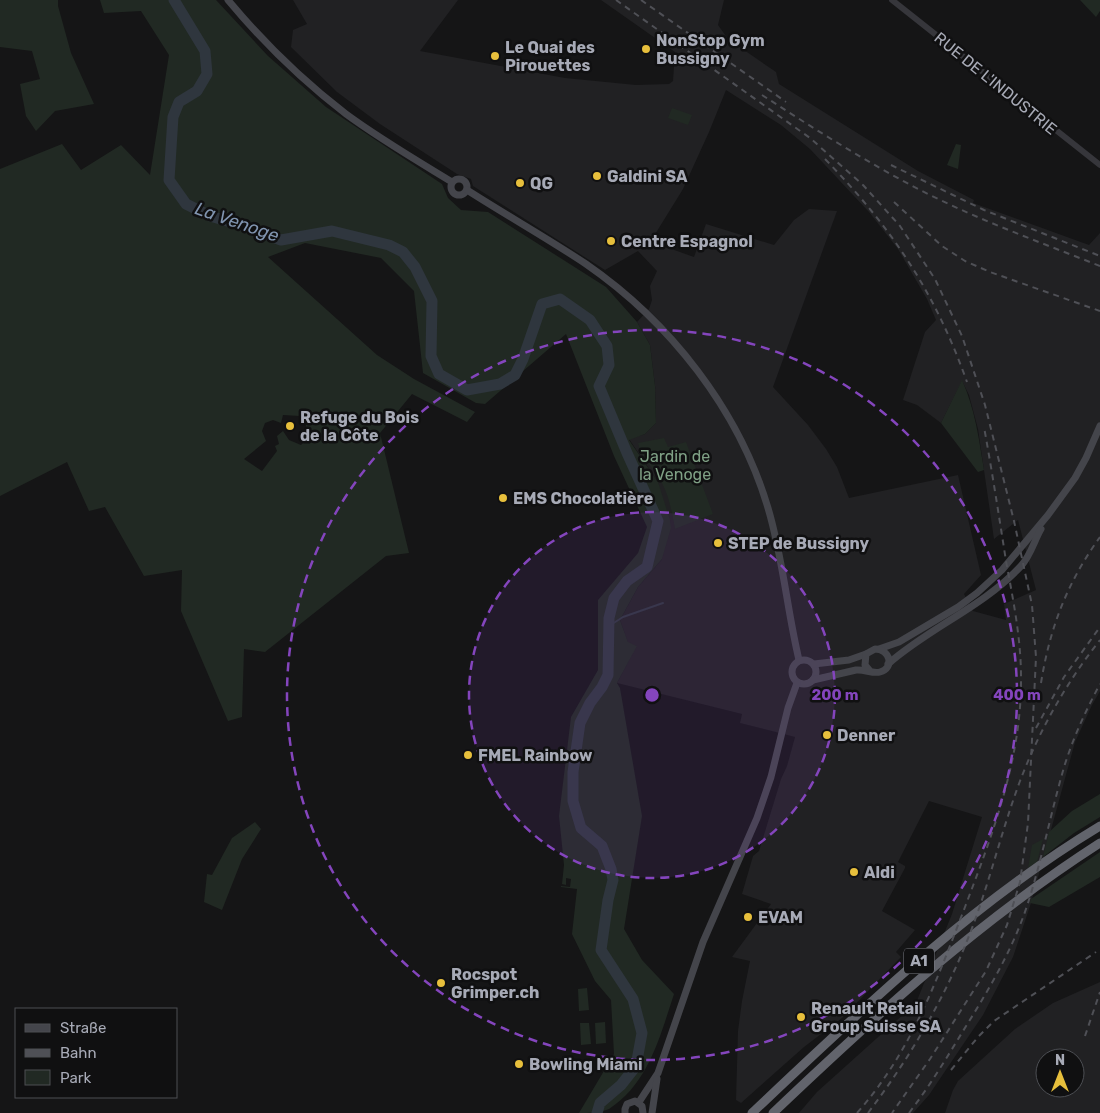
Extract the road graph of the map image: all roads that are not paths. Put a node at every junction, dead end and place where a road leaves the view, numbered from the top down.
1 (228, 0) edge
2 (892, 0) edge
3 (1100, 166) edge
4 (452, 182) junction
5 (467, 190) junction
6 (1100, 426) edge
7 (1048, 515) junction
8 (879, 649) junction
9 (866, 654) junction
10 (799, 660) junction
11 (814, 664) junction
12 (888, 664) junction
13 (870, 671) junction
14 (813, 680) junction
15 (797, 683) junction
16 (1100, 826) edge
17 (1100, 843) edge
18 (658, 1072) junction
19 (639, 1102) junction
20 (624, 1113) edge
21 (643, 1113) edge
22 (652, 1113) edge
23 (752, 1113) edge
24 (773, 1113) edge

1 - 4 main road
2 - 3 street, RUE DE L'INDUSTRIE
4 - 5 main road
4 - 5 main road
5 - 10 main road
6 - 7 main road
7 - 8 main road
7 - 12 main road
8 - 9 main road
8 - 12 main road
9 - 11 main road
9 - 13 main road
10 - 11 main road
10 - 15 main road
11 - 14 main road
12 - 13 main road
13 - 14 main road
14 - 15 main road
15 - 18 main road
16 - 23 highway, A1
17 - 24 highway, A1
18 - 19 main road
18 - 22 main road
19 - 20 main road
19 - 21 main road

